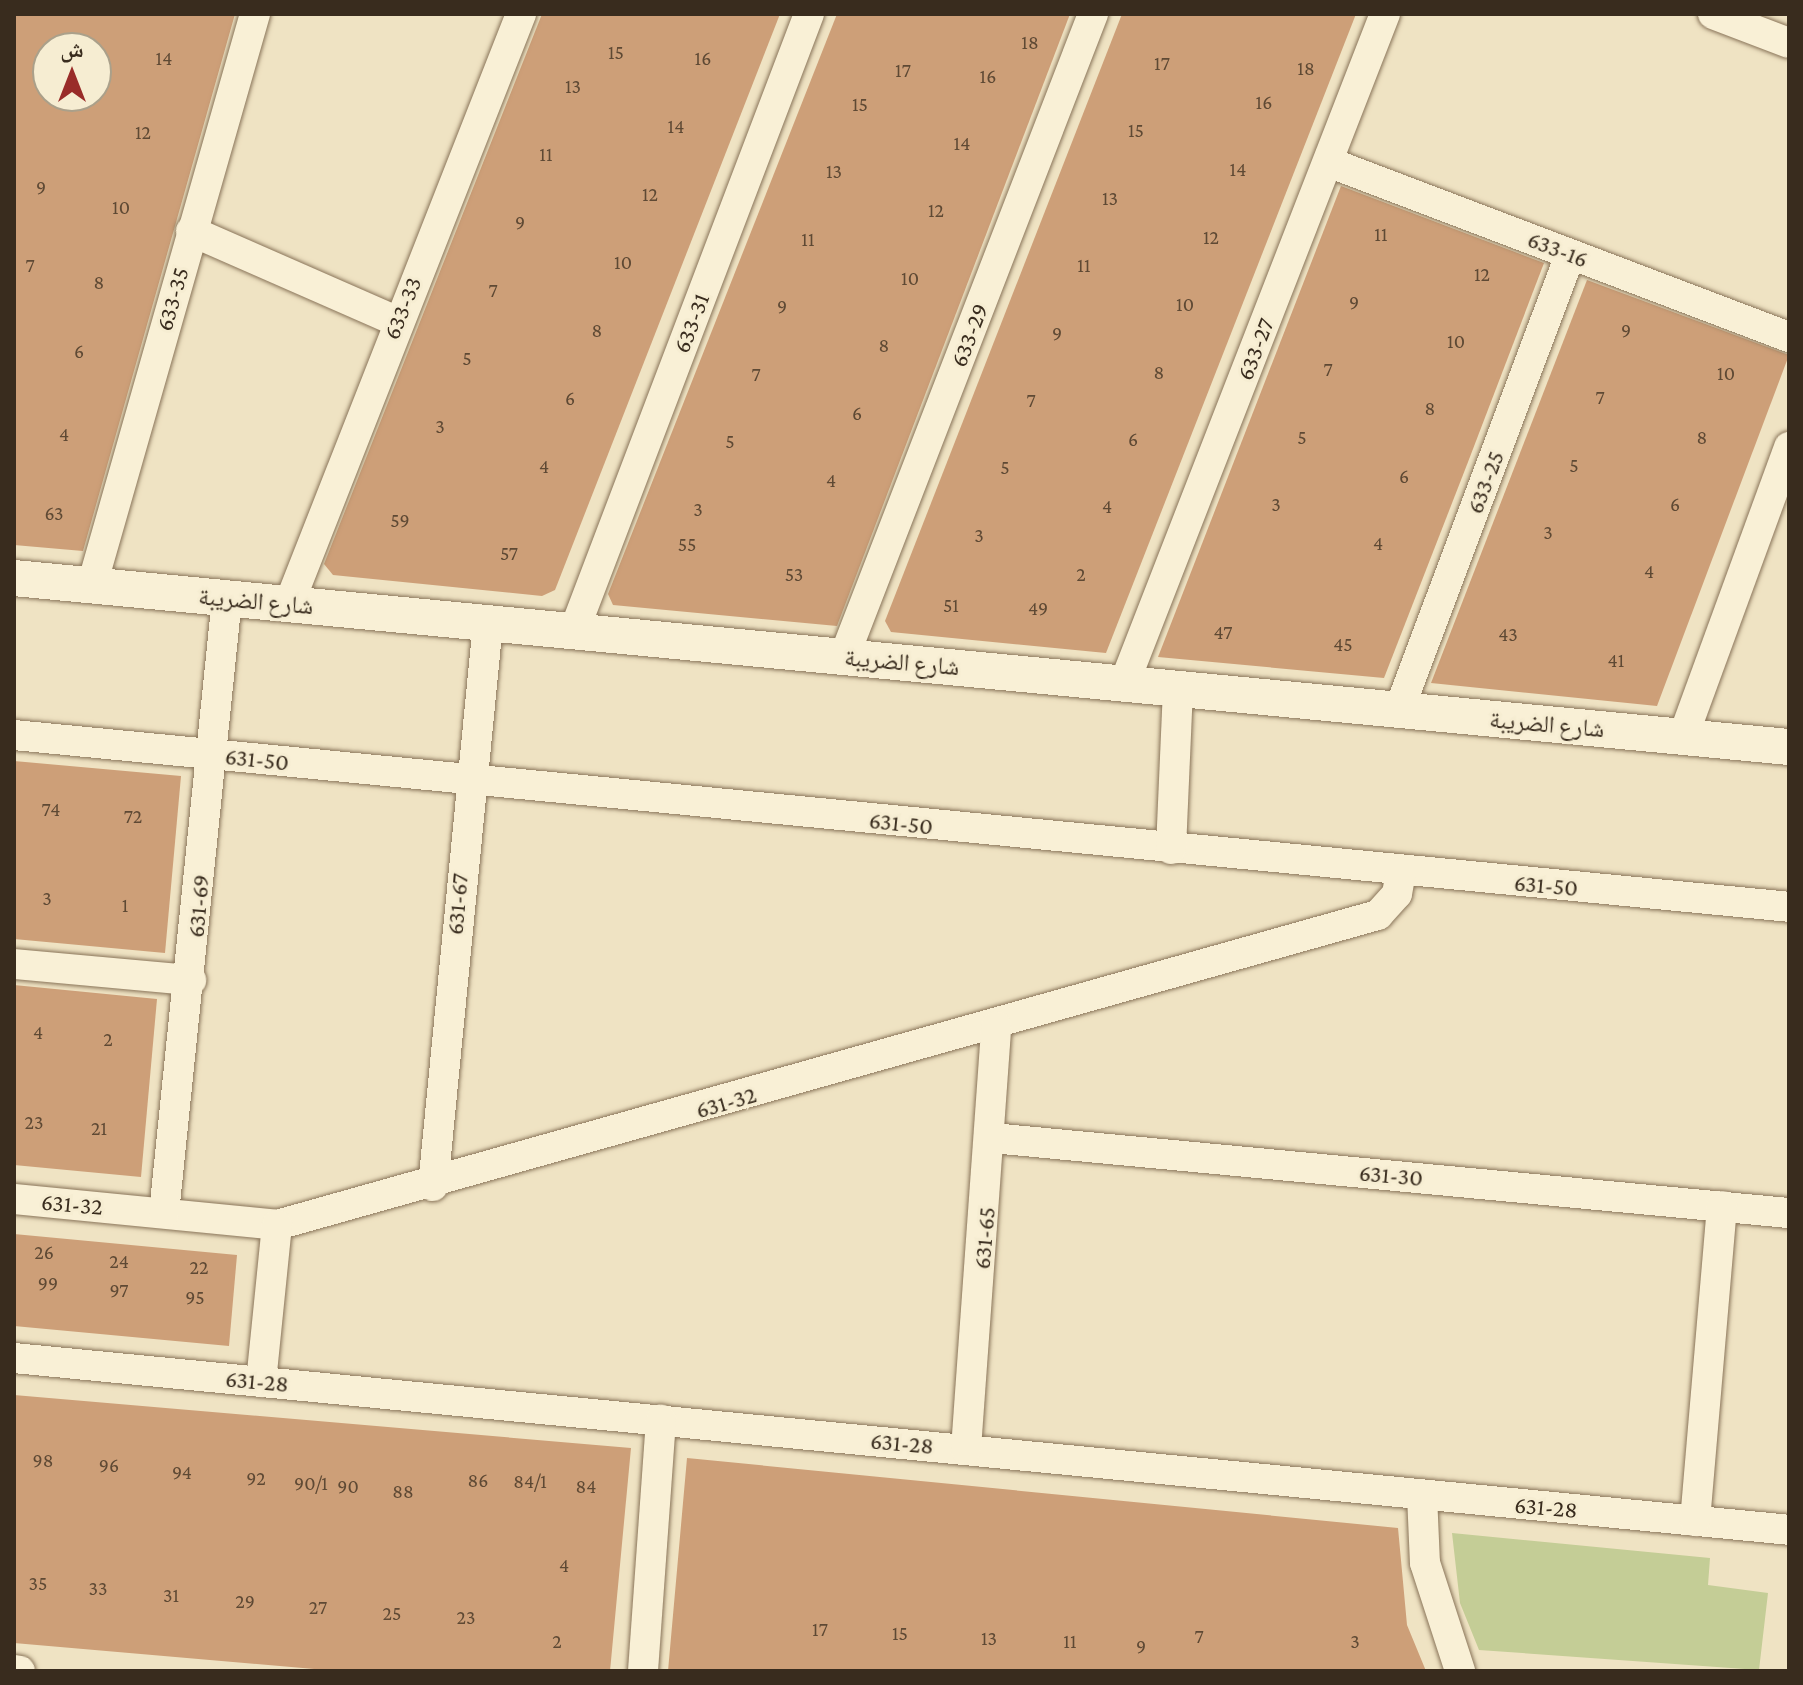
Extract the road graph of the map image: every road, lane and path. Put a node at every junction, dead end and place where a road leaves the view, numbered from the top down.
1 (255, 14) edge
2 (521, 14) edge
3 (809, 14) edge
4 (1093, 14) edge
5 (1385, 14) edge
6 (1713, 14) edge
7 (1789, 43) edge
8 (1328, 162) junction
9 (191, 231) junction
10 (1570, 254) junction
11 (396, 321) junction
12 (1789, 337) edge
13 (1789, 447) edge
14 (14, 578) edge
15 (92, 585) junction
16 (227, 598) junction
17 (289, 604) junction
18 (488, 623) junction
19 (574, 631) junction
20 (844, 657) junction
21 (1124, 684) junction
22 (1178, 689) junction
23 (1399, 710) junction
24 (14, 735) edge
25 (1683, 737) junction
26 (1789, 747) edge
27 (212, 754) junction
28 (468, 780) junction
29 (1171, 849) junction
30 (1401, 871) junction
31 (1789, 907) edge
32 (14, 964) edge
33 (191, 980) junction
34 (996, 1026) junction
35 (992, 1138) junction
36 (433, 1186) junction
37 (14, 1199) edge
38 (1722, 1206) junction
39 (164, 1213) junction
40 (1789, 1213) edge
41 (277, 1225) junction
42 (14, 1358) edge
43 (261, 1382) junction
44 (661, 1420) junction
45 (966, 1449) junction
46 (1422, 1495) junction
47 (1695, 1521) junction
48 (1789, 1530) edge
49 (643, 1671) edge
50 (1460, 1671) edge

1 - 9 street, 633-35
2 - 11 street, 633-33
3 - 19 street, 633-31
4 - 20 street, 633-29
5 - 8 street, 633-27
6 - 7 street
8 - 10 street, 633-16
8 - 21 street, 633-27
9 - 11 street
9 - 15 street, 633-35
10 - 12 street, 633-16
10 - 23 street, 633-25
11 - 17 street, 633-33
13 - 25 street
14 - 15 street, شارع الضريبة
15 - 16 street, شارع الضريبة
16 - 17 street, شارع الضريبة
16 - 27 street, 631-69
17 - 18 street, شارع الضريبة
18 - 19 street, شارع الضريبة
18 - 28 street, 631-67
19 - 20 street, شارع الضريبة
20 - 21 street, شارع الضريبة
21 - 22 street, شارع الضريبة
22 - 23 street, شارع الضريبة
22 - 29 street
23 - 25 street, شارع الضريبة
24 - 27 street, 631-50
25 - 26 street, شارع الضريبة
27 - 28 street, 631-50
27 - 33 street, 631-69
28 - 29 street, 631-50
28 - 36 street, 631-67
29 - 30 street, 631-50
30 - 31 street, 631-50
30 - 34 street, 631-32
32 - 33 street
33 - 39 street, 631-69
34 - 35 street, 631-65
34 - 36 street, 631-32
35 - 38 street, 631-30
35 - 45 street, 631-65
36 - 41 street, 631-32
37 - 39 street, 631-32
38 - 40 street, 631-30
38 - 47 street
39 - 41 street, 631-32
41 - 43 street
42 - 43 street, 631-28
43 - 44 street, 631-28
44 - 45 street, 631-28
44 - 49 street
45 - 46 street, 631-28
46 - 47 street, 631-28
46 - 50 street
47 - 48 street, 631-28

